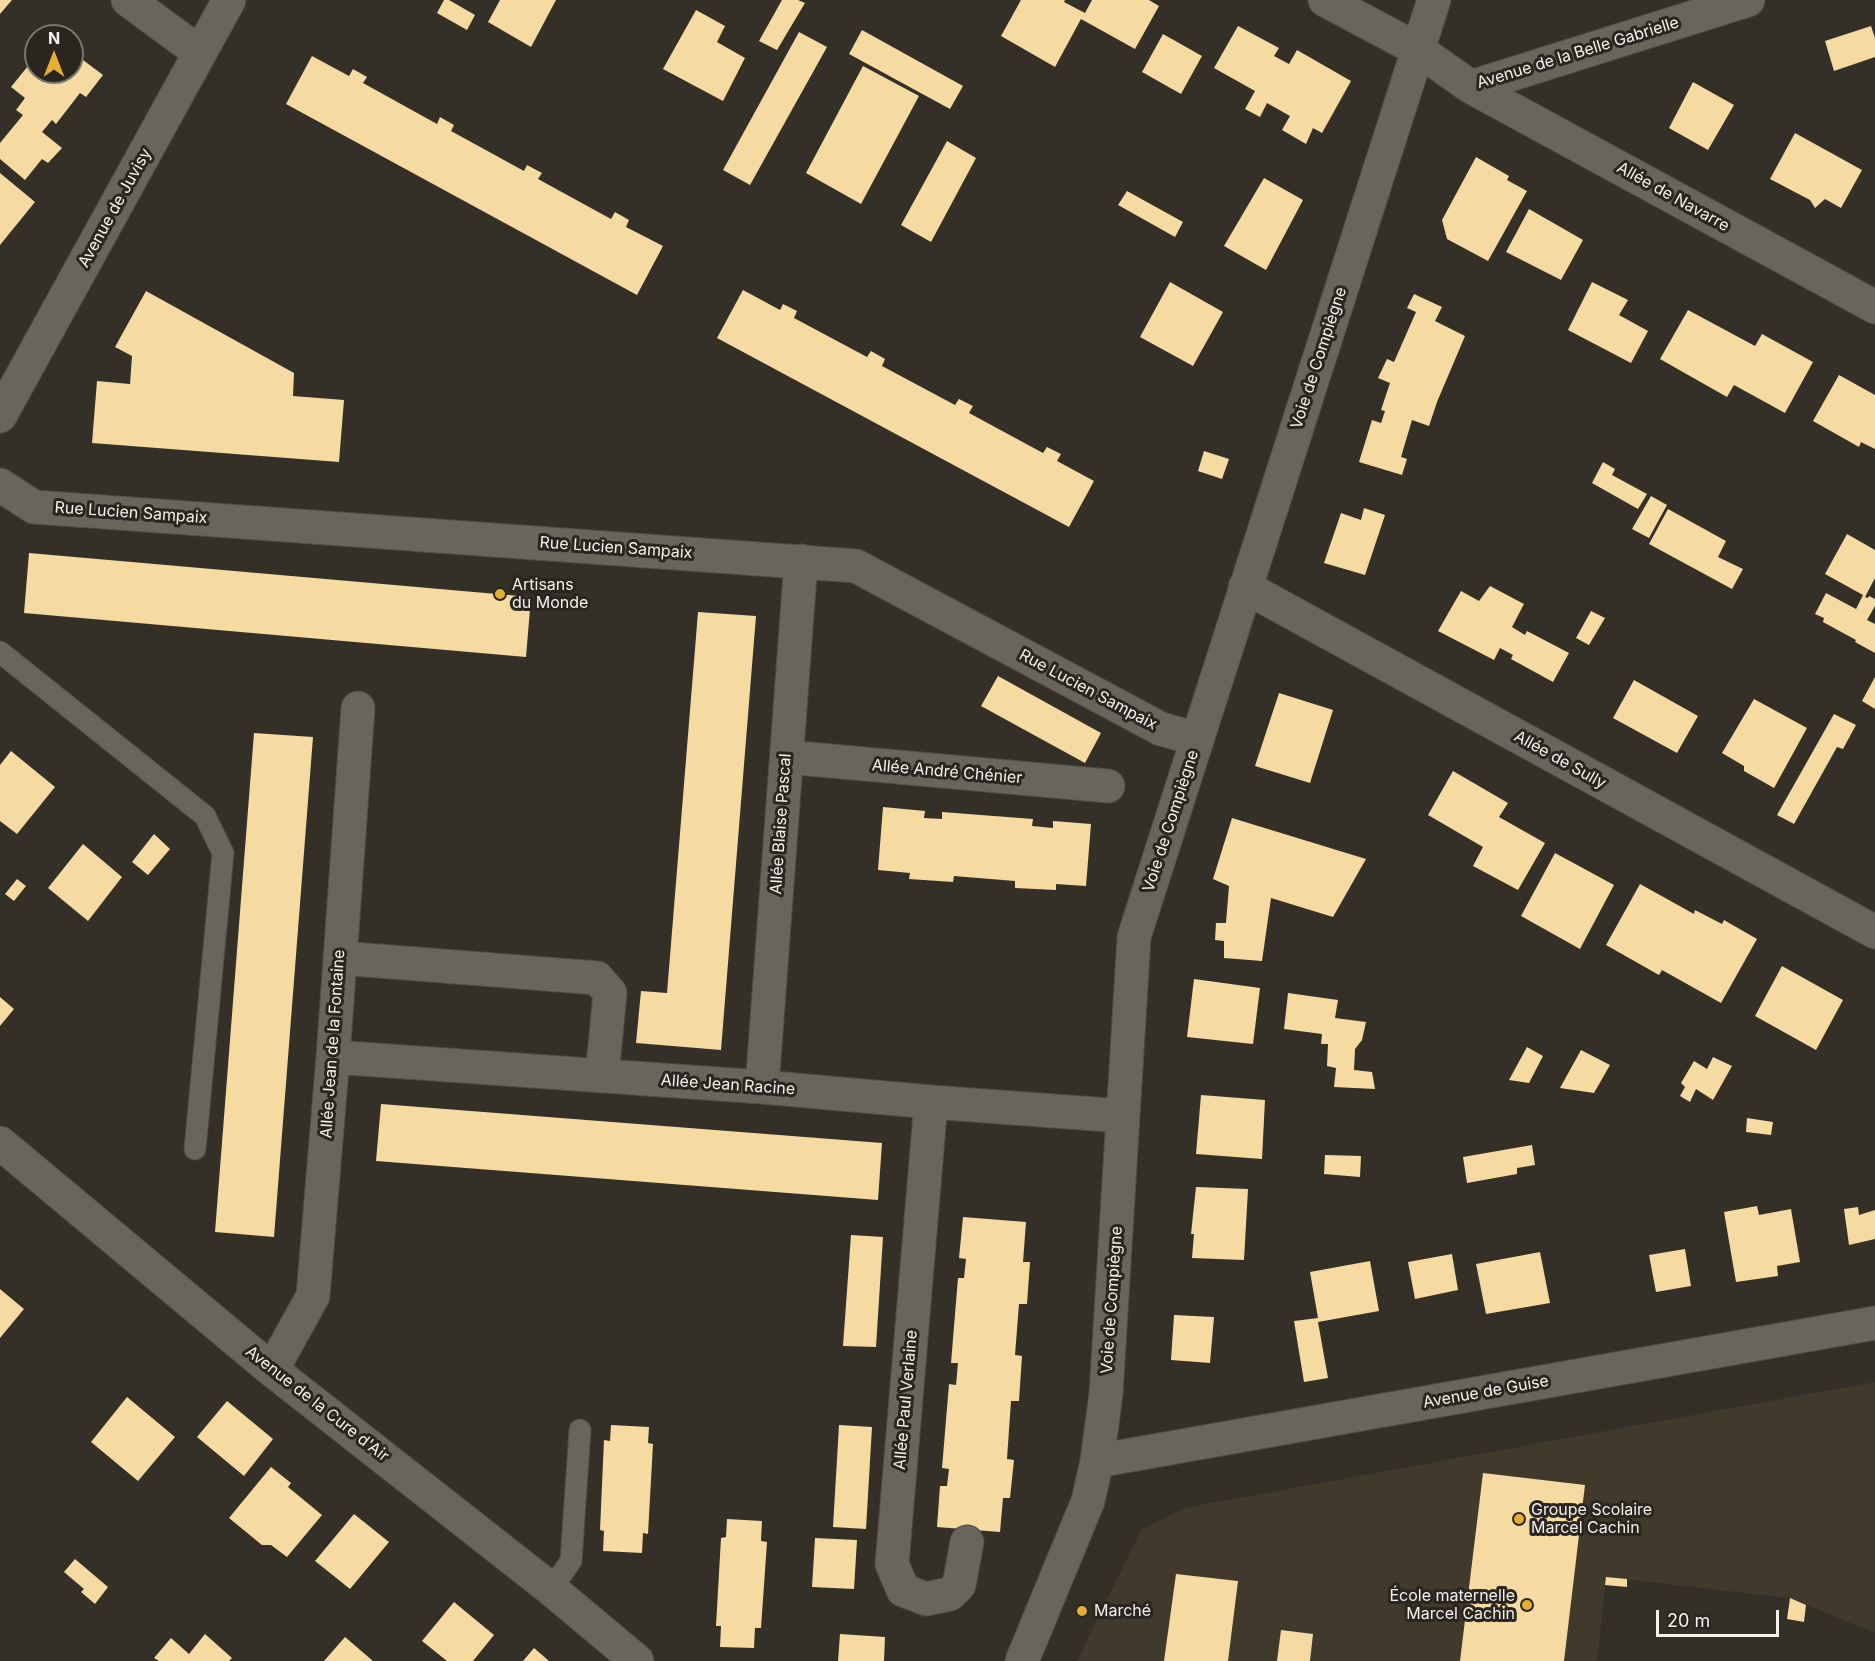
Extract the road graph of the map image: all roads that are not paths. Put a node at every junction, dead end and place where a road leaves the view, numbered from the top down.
1 (128, 0) edge
2 (229, 0) edge
3 (1325, 0) edge
4 (1434, 0) edge
5 (1748, 0) edge
6 (1417, 49) junction
7 (200, 54) junction
8 (1472, 87) junction
9 (1875, 307) edge
10 (0, 416) edge
11 (0, 486) edge
12 (801, 561) junction
13 (1245, 587) junction
14 (0, 652) edge
15 (358, 708) dead end
16 (1197, 739) junction
17 (787, 758) junction
18 (1108, 786) dead end
19 (1875, 932) edge
20 (340, 958) junction
21 (333, 1057) junction
22 (602, 1076) junction
23 (762, 1087) junction
24 (931, 1102) junction
25 (1123, 1116) junction
26 (0, 1143) edge
27 (195, 1149) dead end
28 (1875, 1323) edge
29 (272, 1370) junction
30 (580, 1430) dead end
31 (1097, 1461) junction
32 (967, 1542) dead end
33 (551, 1589) junction
34 (637, 1661) edge
35 (1022, 1661) edge

1 - 7 street
2 - 7 street, Avenue de Juvisy
3 - 6 street, Avenue de la Belle Gabrielle
4 - 6 street, Voie de Compiègne
5 - 8 street, Avenue de la Belle Gabrielle
6 - 8 street, Avenue de la Belle Gabrielle
6 - 13 street, Voie de Compiègne
7 - 10 street, Avenue de Juvisy
8 - 9 street, Allée de Navarre
11 - 12 street, Rue Lucien Sampaix
12 - 16 street, Rue Lucien Sampaix
12 - 17 street, Allée Blaise Pascal
13 - 16 street, Voie de Compiègne
13 - 19 street, Allée de Sully
14 - 27 lane
15 - 20 street, Allée Jean de la Fontaine
16 - 25 street, Voie de Compiègne
17 - 18 street, Allée André Chénier
17 - 23 street, Allée Blaise Pascal
20 - 21 street, Allée Jean de la Fontaine
20 - 22 street
21 - 22 street, Allée Jean Racine
21 - 29 street, Allée Jean de la Fontaine
22 - 23 street, Allée Jean Racine
23 - 24 street, Allée Jean Racine
24 - 25 street, Allée Jean Racine
24 - 32 street, Allée Paul Verlaine
25 - 31 street, Voie de Compiègne
26 - 29 street, Avenue de la Cure d'Air
28 - 31 street, Avenue de Guise
29 - 33 street, Avenue de la Cure d'Air
30 - 33 lane
31 - 35 street, Voie de Compiègne
33 - 34 street, Avenue de la Cure d'Air

